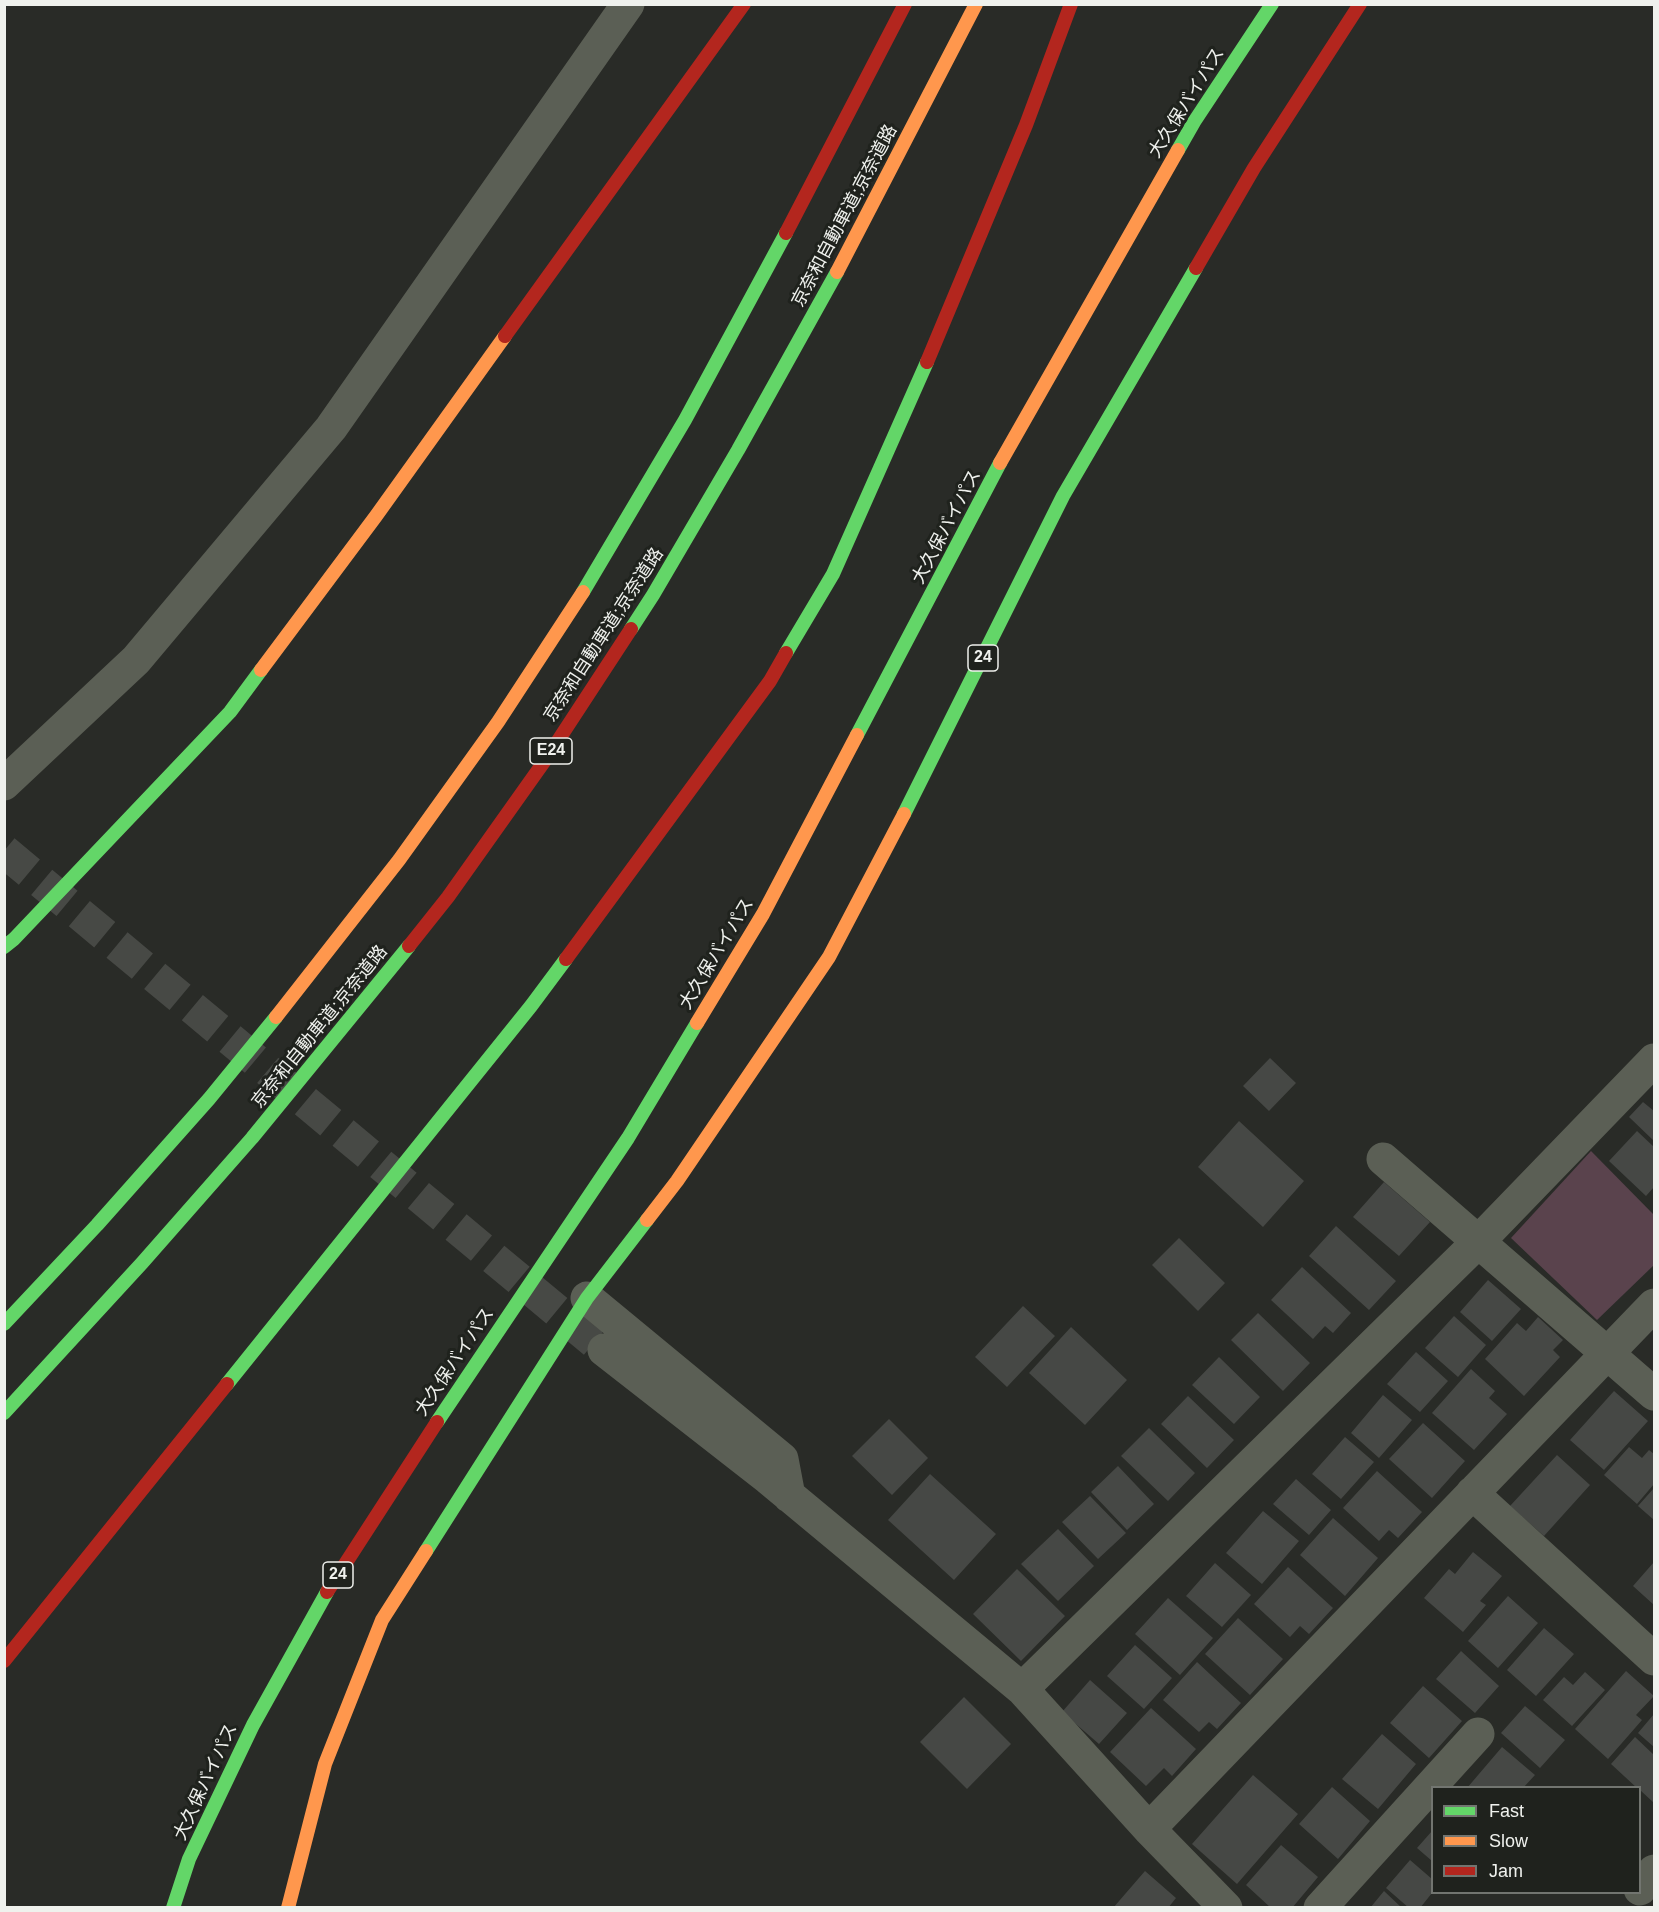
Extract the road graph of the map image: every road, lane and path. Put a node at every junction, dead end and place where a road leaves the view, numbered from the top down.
1 (628, 4) edge
2 (744, 4) edge
3 (905, 4) edge
4 (976, 4) edge
5 (1071, 4) edge
6 (1272, 4) edge
7 (1360, 4) edge
8 (4, 784) edge
9 (4, 947) edge
10 (1654, 1059) edge
11 (1383, 1159) dead end
12 (1478, 1242) junction
13 (586, 1298) junction
14 (1654, 1305) edge
15 (4, 1324) edge
16 (604, 1350) tunnel mouth
17 (1608, 1353) junction
18 (1654, 1394) edge
19 (4, 1413) edge
20 (1472, 1493) junction
21 (789, 1496) junction
22 (1654, 1659) edge
23 (4, 1661) edge
24 (1022, 1689) junction
25 (1478, 1734) dead end
26 (1149, 1829) junction
27 (1654, 1871) edge
28 (1641, 1888) edge
29 (1635, 1894) edge
30 (173, 1908) edge
31 (288, 1908) edge
32 (1226, 1908) edge
33 (1320, 1908) edge
34 (1624, 1908) edge

1 - 8 street
2 - 9 highway
3 - 15 highway
4 - 19 highway, 京奈和自動車道;京奈道路 / E24
5 - 23 highway
6 - 30 highway, 大久保バイパス / 24
7 - 13 highway, 24
10 - 12 street
11 - 12 street
12 - 17 street
12 - 24 street
13 - 21 street
13 - 31 highway, 24
14 - 17 street
16 - 21 street
17 - 18 street
17 - 20 street
20 - 22 street
20 - 26 street
21 - 24 street
24 - 26 street
25 - 33 street
26 - 32 street
27 - 28 street
29 - 34 street

